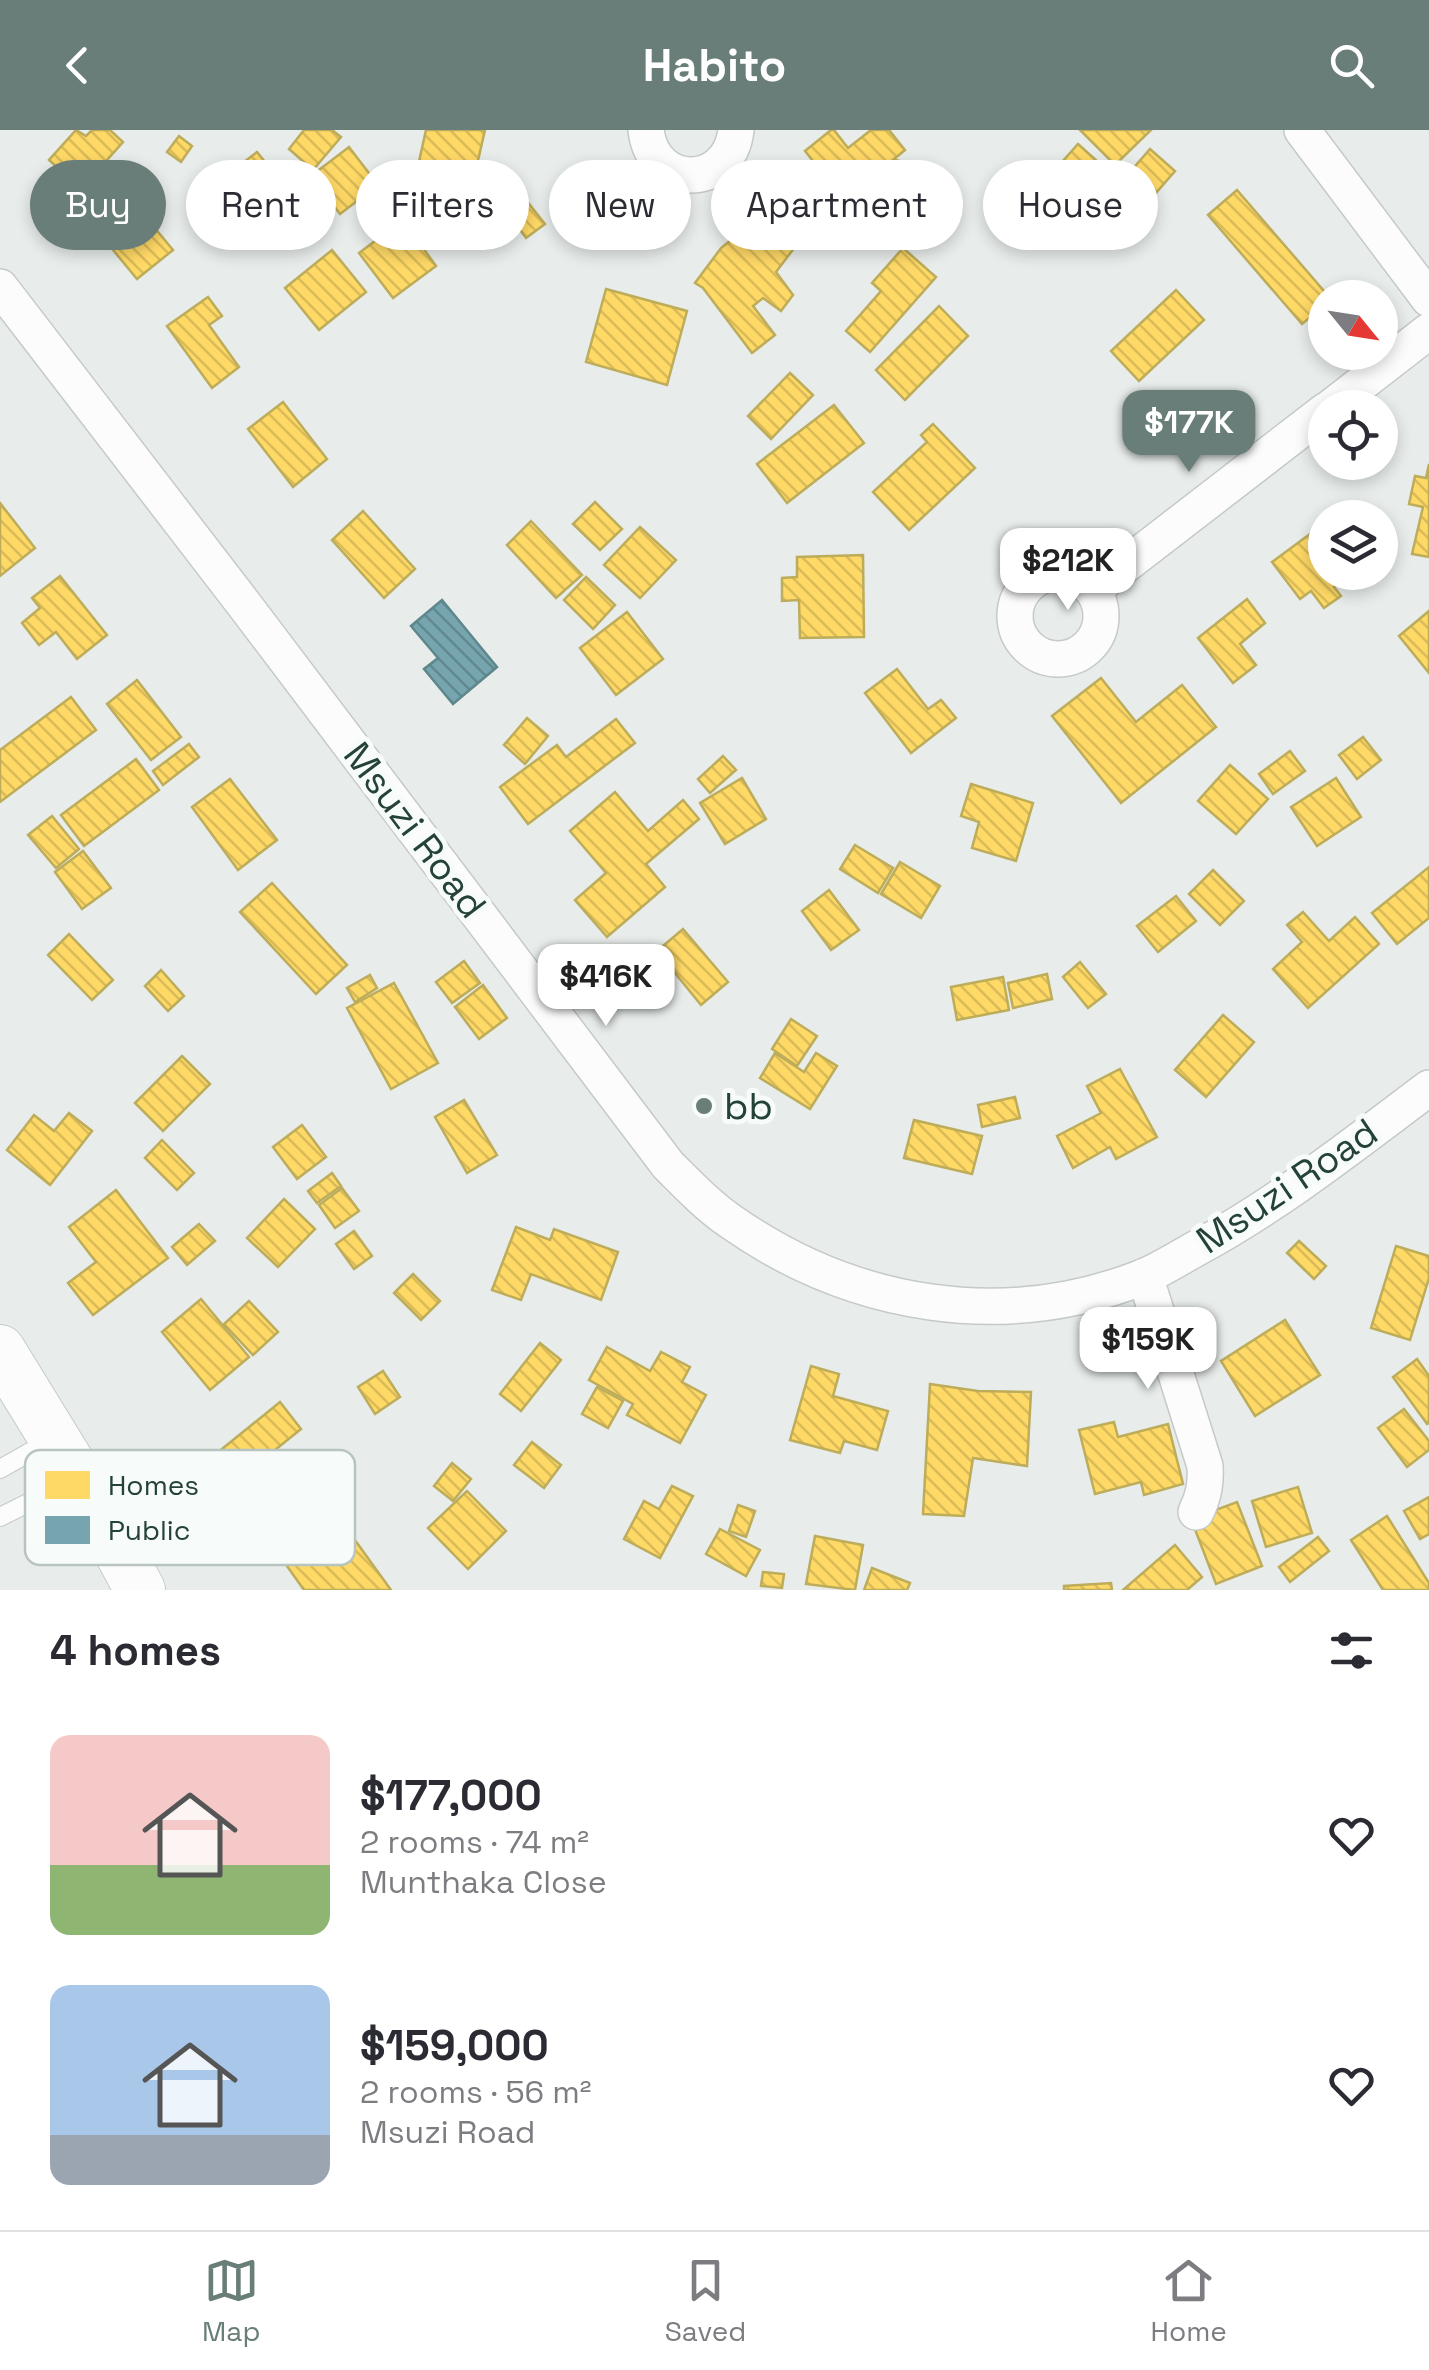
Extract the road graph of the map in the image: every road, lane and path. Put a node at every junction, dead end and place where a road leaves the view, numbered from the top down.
1 (646, 130) edge
2 (736, 130) edge
3 (1302, 130) edge
4 (0, 287) edge
5 (1429, 300) edge
6 (1429, 331) edge
7 (1352, 390) edge
8 (1308, 424) edge
9 (1093, 590) dead end
10 (1429, 1088) edge
11 (1145, 1276) junction
12 (0, 1350) edge
13 (0, 1401) edge
14 (61, 1450) edge
15 (25, 1463) edge
16 (25, 1475) edge
17 (1196, 1512) dead end
18 (0, 1517) edge
19 (91, 1565) edge
20 (126, 1565) edge
21 (108, 1590) edge
22 (140, 1590) edge

1 - 2 street
3 - 5 street
4 - 11 street, Msuzi Road
6 - 7 street
8 - 9 street
10 - 11 street, Msuzi Road
11 - 17 street
12 - 14 main road
13 - 15 main road
16 - 18 lane
19 - 21 main road
20 - 22 main road

